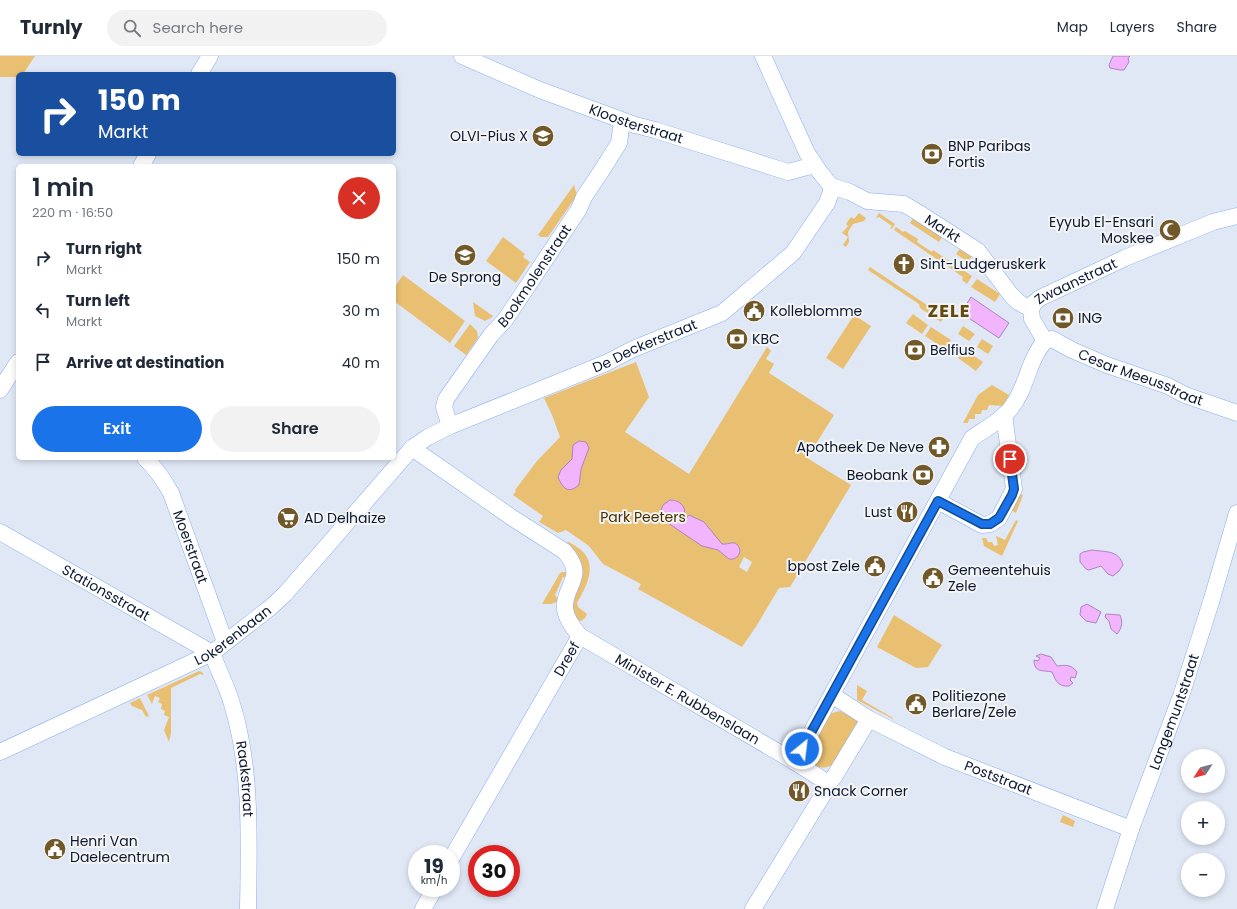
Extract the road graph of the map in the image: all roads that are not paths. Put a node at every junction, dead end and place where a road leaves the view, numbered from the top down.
1 (210, 56) edge
2 (462, 56) edge
3 (763, 56) edge
4 (200, 72) edge
5 (622, 121) junction
6 (813, 163) junction
7 (831, 186) junction
8 (1237, 216) edge
9 (1031, 309) junction
10 (1045, 341) junction
11 (16, 365) edge
12 (0, 390) edge
13 (1237, 413) edge
14 (1004, 415) junction
15 (450, 426) junction
16 (412, 448) junction
17 (147, 460) edge
18 (938, 501) junction
19 (1237, 513) edge
20 (0, 532) edge
21 (580, 636) junction
22 (225, 642) junction
23 (212, 653) junction
24 (832, 695) junction
25 (869, 719) junction
26 (0, 752) edge
27 (795, 762) junction
28 (828, 783) junction
29 (1131, 829) junction
30 (459, 845) edge
31 (430, 897) edge
32 (248, 909) edge
33 (423, 909) edge
34 (753, 909) edge
35 (1105, 909) edge

1 - 4 street
2 - 5 street, Kloosterstraat
3 - 6 street
5 - 6 street, Kloosterstraat
5 - 15 street, Bookmolenstraat
6 - 7 street
7 - 9 street, Markt
7 - 15 street, De Deckerstraat
8 - 9 street, Zwaanstraat
9 - 10 street
10 - 13 street, Cesar Meeusstraat
10 - 14 street
11 - 12 street
14 - 18 street
14 - 18 street
15 - 16 street, De Deckerstraat
16 - 21 street, Dreef
16 - 22 street, Lokerenbaan
17 - 22 street, Moerstraat
18 - 24 street
19 - 29 street, Langemuntstraat
20 - 23 street, Stationsstraat
21 - 27 street, Minister E. Rubbenslaan
21 - 30 street, Dreef
22 - 23 street, Lokerenbaan
23 - 26 street, Lokerenbaan
23 - 32 street, Raakstraat
24 - 25 street, Poststraat
24 - 27 street
25 - 28 street
25 - 29 street, Poststraat
27 - 28 street, Minister E. Rubbenslaan
28 - 34 street
29 - 35 street, Langemuntstraat
31 - 33 street

